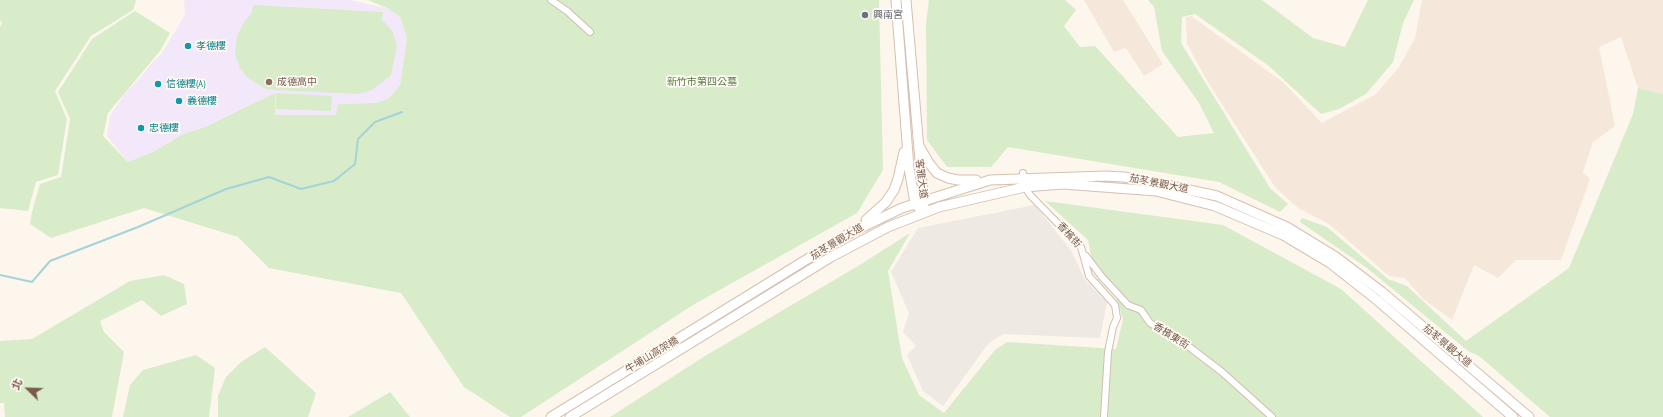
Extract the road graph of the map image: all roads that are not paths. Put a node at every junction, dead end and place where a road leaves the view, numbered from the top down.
1 (551, 0) edge
2 (896, 0) edge
3 (906, 0) edge
4 (590, 32) dead end
5 (906, 143) junction
6 (917, 143) junction
7 (1024, 179) junction
8 (990, 180) junction
9 (925, 200) junction
10 (915, 203) junction
11 (923, 213) junction
12 (848, 234) junction
13 (1081, 247) junction
14 (748, 303) junction
15 (551, 417) edge
16 (570, 417) edge
17 (1104, 417) edge
18 (1272, 417) edge
19 (1513, 417) edge
20 (1529, 417) edge

1 - 4 street
2 - 5 street, 客雅大道
3 - 6 street, 客雅大道
5 - 10 street, 客雅大道
5 - 12 street
6 - 8 street
6 - 9 street, 客雅大道
7 - 8 street, 茄苳景觀大道
7 - 11 street, 茄苳景觀大道
7 - 13 street, 香檳街
7 - 19 street, 茄苳景觀大道
7 - 20 street, 茄苳景觀大道
8 - 9 street, 茄苳景觀大道
9 - 10 street, 茄苳景觀大道
9 - 11 street, 客雅大道
10 - 11 street, 客雅大道
10 - 12 street, 茄苳景觀大道
11 - 14 street, 茄苳景觀大道
12 - 14 street, 茄苳景觀大道
13 - 17 street, 香檳街
13 - 18 street, 香檳東街
14 - 15 street, 牛埔山高架橋
14 - 16 street, 牛埔山高架橋

